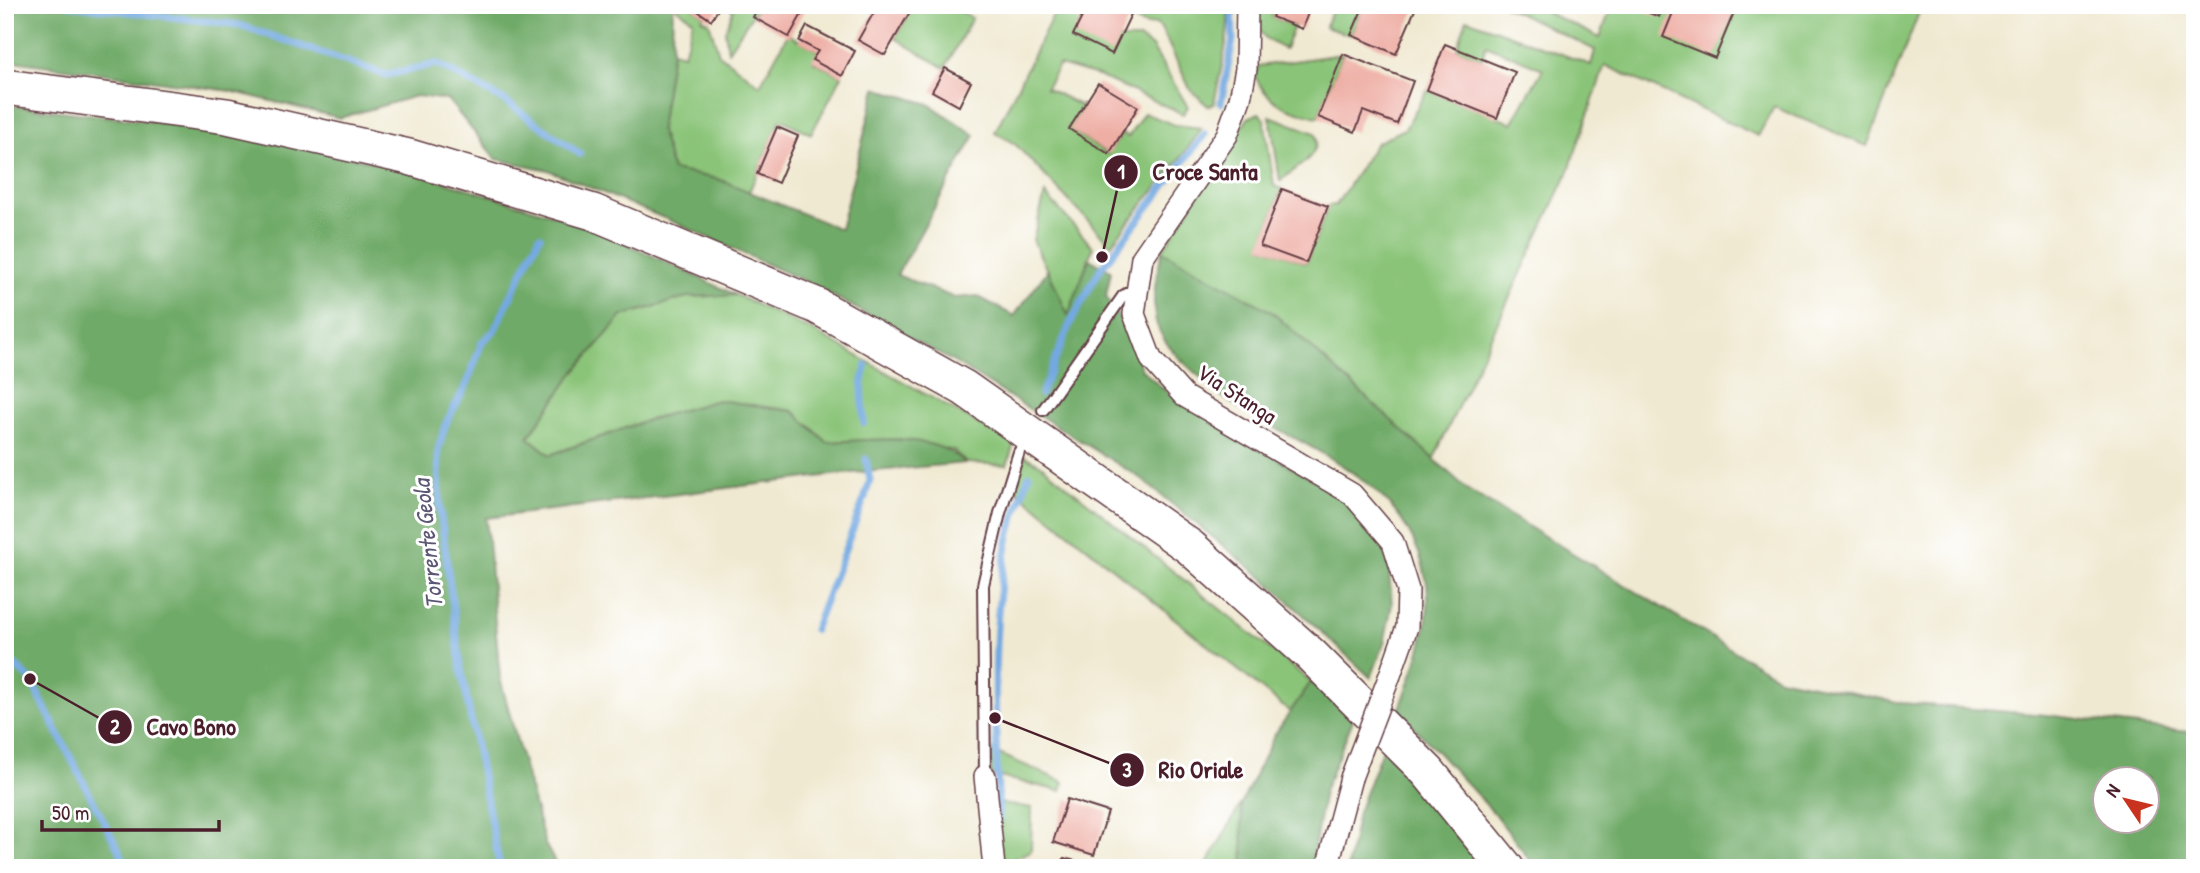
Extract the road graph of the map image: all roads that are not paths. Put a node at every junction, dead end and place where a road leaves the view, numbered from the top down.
1 (1247, 5) edge
2 (5, 87) edge
3 (1138, 286) junction
4 (1043, 410) dead end
5 (1019, 452) dead end
6 (985, 776) joint
7 (994, 868) edge
8 (1327, 868) edge
9 (1506, 868) edge

1 - 3 street, Via Stanga
2 - 9 highway
3 - 4 lane
3 - 8 street, Via Stanga, bridge
5 - 6 lane
6 - 7 street

